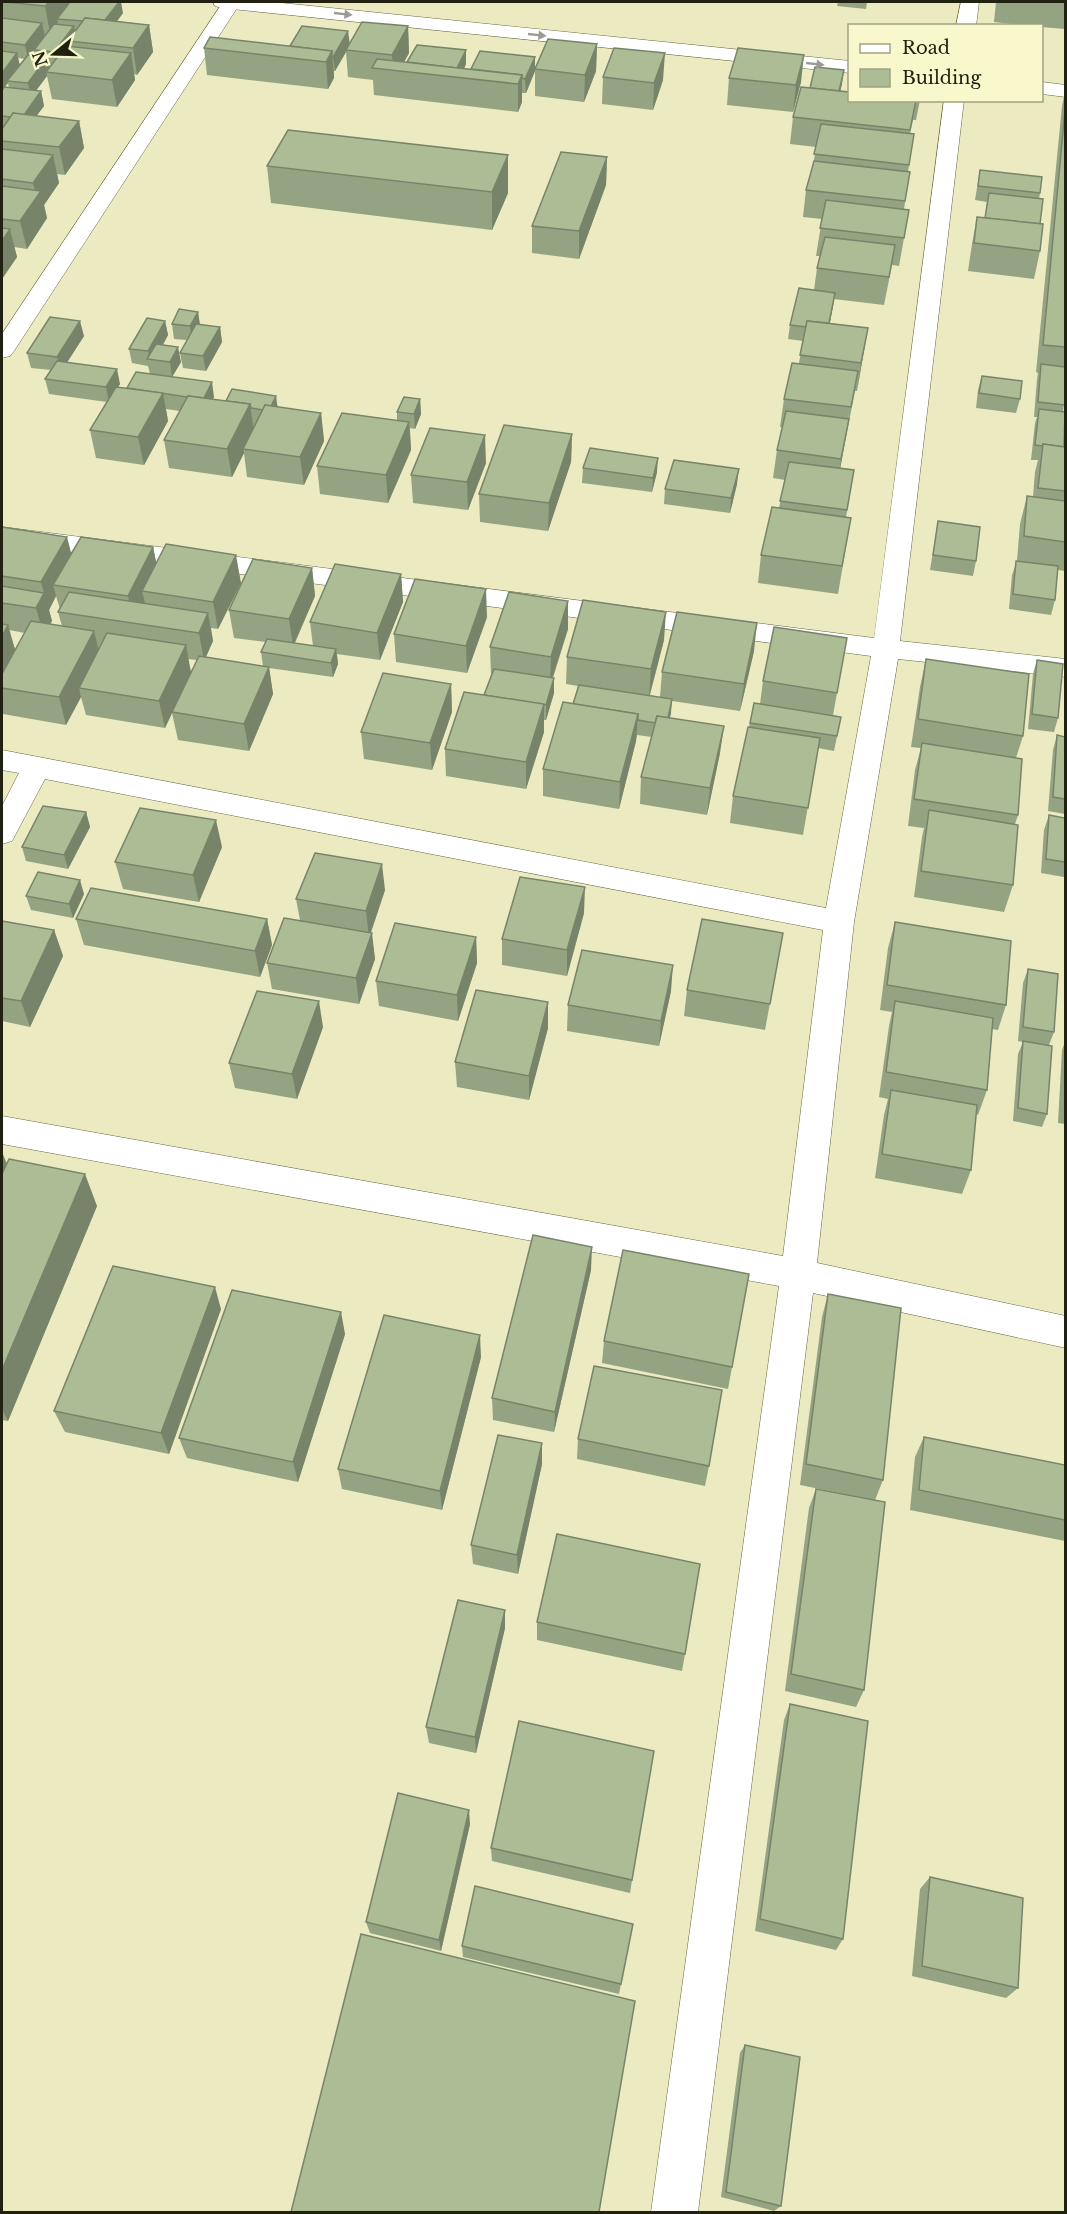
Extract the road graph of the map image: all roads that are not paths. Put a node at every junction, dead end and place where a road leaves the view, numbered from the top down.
1 (229, 2) edge
2 (970, 2) edge
3 (966, 24) edge
4 (826, 46) dead end
5 (848, 48) edge
6 (848, 67) edge
7 (1043, 88) edge
8 (1065, 91) edge
9 (954, 102) edge
10 (2, 351) edge
11 (2, 535) edge
12 (886, 649) junction
13 (1065, 668) edge
14 (2, 760) edge
15 (37, 766) junction
16 (2, 833) edge
17 (839, 922) junction
18 (2, 1130) edge
19 (798, 1274) junction
20 (1065, 1332) edge
21 (674, 2212) edge

1 -> 6 street
1 - 10 street
2 - 3 street
4 - 5 street
7 - 8 street
9 - 12 street
11 - 12 street
12 - 13 street
12 - 17 street
14 - 15 street
15 - 16 street
15 - 17 street
17 - 19 street
18 - 19 street
19 - 20 street
19 - 21 street

